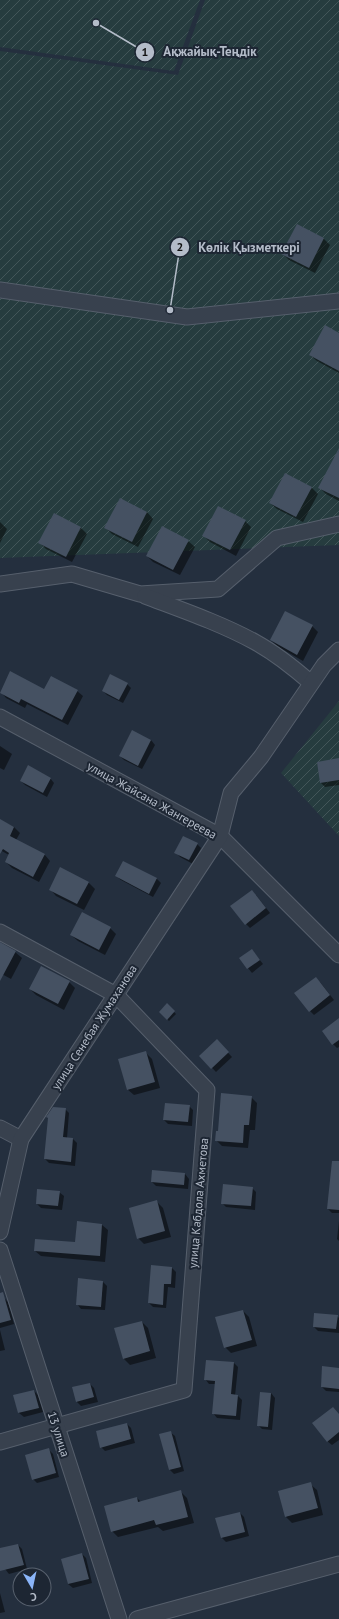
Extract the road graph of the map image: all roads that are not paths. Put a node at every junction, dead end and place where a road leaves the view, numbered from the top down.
1 (0, 290) edge
2 (339, 301) edge
3 (339, 524) edge
4 (0, 584) edge
5 (140, 594) junction
6 (339, 650) edge
7 (311, 683) junction
8 (0, 717) edge
9 (220, 836) junction
10 (0, 932) edge
11 (339, 955) edge
12 (116, 995) junction
13 (0, 1128) edge
14 (21, 1139) junction
15 (0, 1232) edge
16 (0, 1250) edge
17 (57, 1426) junction
18 (0, 1442) edge
19 (339, 1564) edge
20 (119, 1619) edge
21 (137, 1619) edge

1 - 2 street
3 - 5 street
4 - 5 street
5 - 7 street
6 - 7 street, улица Сенебая Жумаханова
7 - 9 street, улица Сенебая Жумаханова
8 - 9 street, улица Жайсана Жангереева
9 - 11 street, улица Жайсана Жангереева
9 - 12 street, улица Сенебая Жумаханова
10 - 12 street, улица Кабдола Ахметова
12 - 14 street, улица Сенебая Жумаханова
12 - 17 street, улица Кабдола Ахметова
13 - 14 street
14 - 15 street, улица Сенебая Жумаханова
16 - 17 street, 13 улица
17 - 18 street, улица Кабдола Ахметова
17 - 20 street, 13 улица
19 - 21 street

